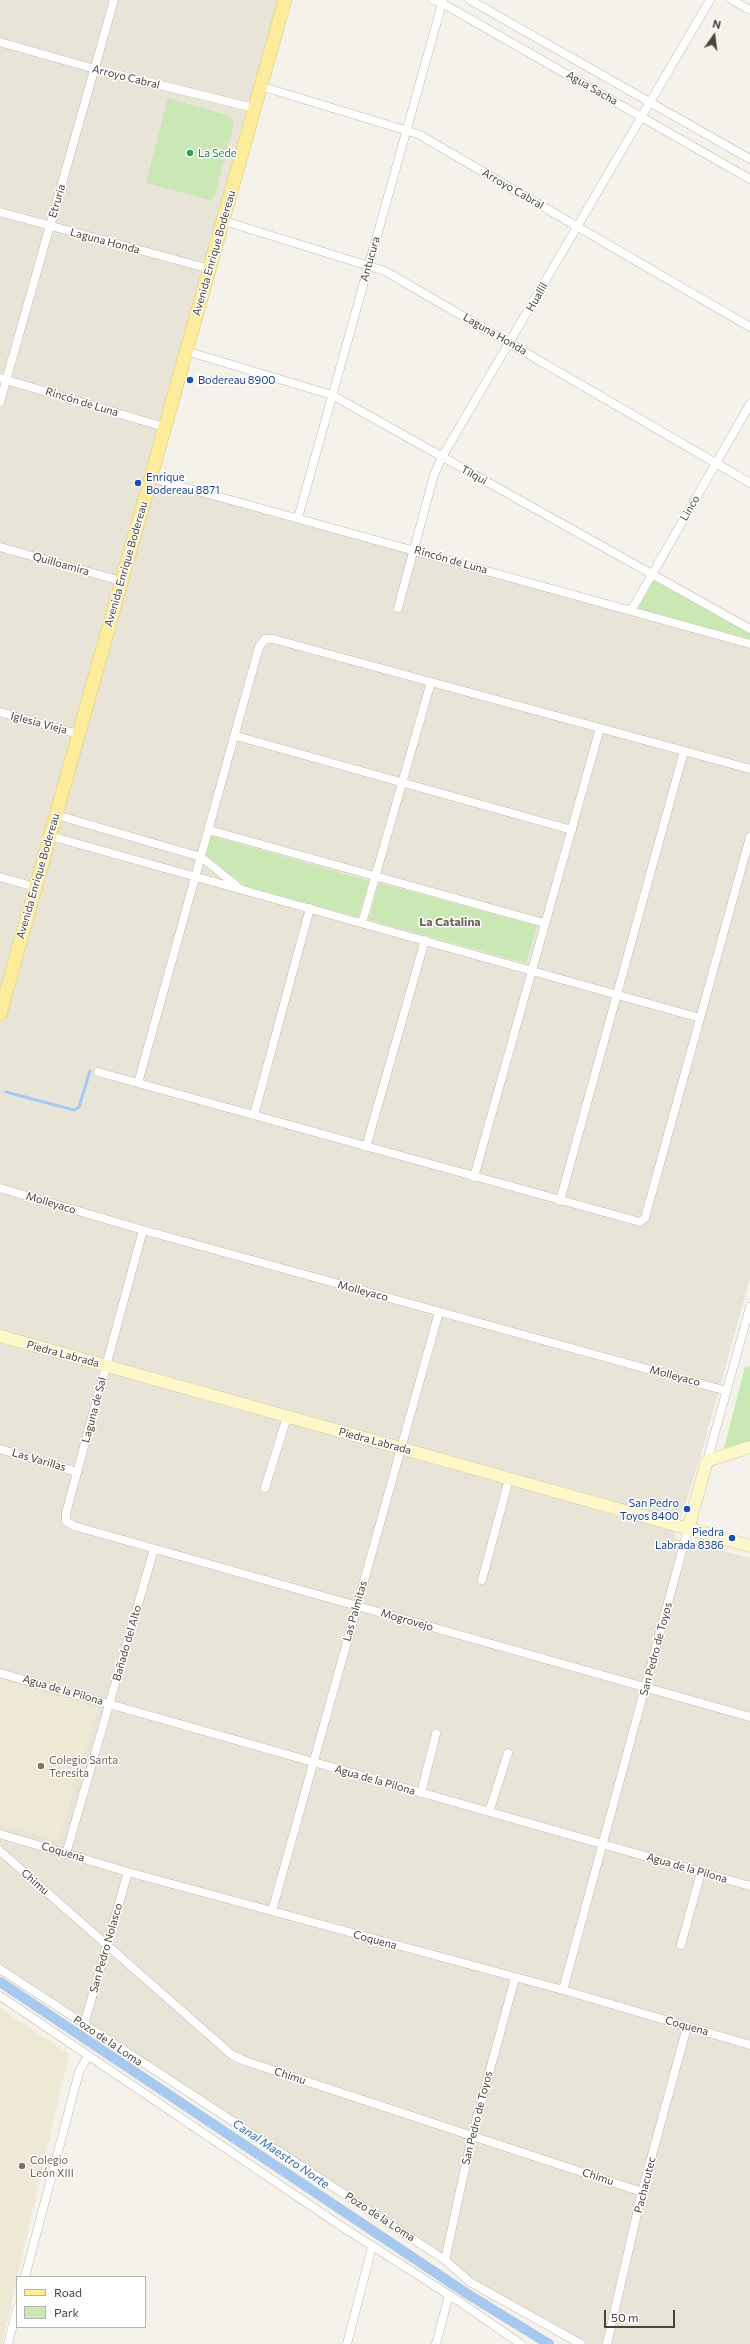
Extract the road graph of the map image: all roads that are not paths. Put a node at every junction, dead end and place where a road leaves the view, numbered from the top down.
1 (114, 0) edge
2 (285, 0) edge
3 (433, 0) edge
4 (470, 0) edge
5 (710, 0) edge
6 (732, 0) edge
7 (443, 1) edge
8 (750, 10) edge
9 (0, 42) edge
10 (95, 69) junction
11 (260, 86) junction
12 (650, 102) junction
13 (254, 108) junction
14 (641, 116) junction
15 (407, 130) junction
16 (750, 159) edge
17 (750, 179) edge
18 (0, 212) edge
19 (224, 221) junction
20 (50, 226) junction
21 (578, 226) junction
22 (369, 265) junction
23 (210, 269) junction
24 (750, 327) edge
25 (510, 343) junction
26 (186, 351) junction
27 (3, 379) edge
28 (332, 395) junction
29 (0, 402) edge
30 (750, 404) edge
31 (164, 427) junction
32 (442, 457) junction
33 (716, 463) junction
34 (151, 478) junction
35 (750, 483) edge
36 (298, 518) junction
37 (0, 547) edge
38 (414, 549) junction
39 (651, 575) junction
40 (121, 581) junction
41 (398, 608) dead end
42 (630, 611) junction
43 (750, 629) edge
44 (750, 644) edge
45 (431, 682) junction
46 (0, 712) edge
47 (600, 728) junction
48 (78, 734) junction
49 (236, 736) junction
50 (684, 752) junction
51 (750, 770) edge
52 (404, 783) junction
53 (56, 815) junction
54 (209, 830) junction
55 (572, 830) junction
56 (50, 836) junction
57 (750, 837) edge
58 (201, 857) junction
59 (196, 876) junction
60 (0, 878) edge
61 (376, 878) junction
62 (35, 887) junction
63 (240, 888) junction
64 (310, 908) junction
65 (362, 923) junction
66 (544, 924) junction
67 (424, 940) junction
68 (532, 970) junction
69 (617, 994) junction
70 (0, 1014) edge
71 (700, 1018) junction
72 (98, 1072) dead end
73 (138, 1083) junction
74 (254, 1115) junction
75 (366, 1147) junction
76 (474, 1177) junction
77 (0, 1188) edge
78 (560, 1201) junction
79 (143, 1230) junction
80 (750, 1307) edge
81 (439, 1312) junction
82 (0, 1336) edge
83 (106, 1366) junction
84 (727, 1391) junction
85 (287, 1417) junction
86 (750, 1447) edge
87 (401, 1448) junction
88 (0, 1449) edge
89 (707, 1461) junction
90 (77, 1472) junction
91 (509, 1479) junction
92 (265, 1488) dead end
93 (66, 1521) joint
94 (688, 1529) junction
95 (750, 1546) edge
96 (154, 1549) junction
97 (482, 1580) dead end
98 (357, 1606) junction
99 (0, 1673) edge
100 (646, 1688) junction
101 (109, 1703) junction
102 (750, 1717) edge
103 (436, 1734) dead end
104 (508, 1753) dead end
105 (313, 1762) junction
106 (421, 1793) junction
107 (489, 1812) junction
108 (0, 1834) edge
109 (602, 1844) junction
110 (0, 1851) edge
111 (66, 1854) junction
112 (128, 1872) junction
113 (701, 1872) junction
114 (750, 1886) edge
115 (272, 1911) junction
116 (107, 1945) junction
117 (681, 1945) dead end
118 (0, 1969) edge
119 (515, 1978) junction
120 (563, 1990) junction
121 (0, 1996) edge
122 (84, 2025) junction
123 (688, 2027) junction
124 (750, 2044) edge
125 (88, 2056) junction
126 (472, 2136) junction
127 (642, 2192) junction
128 (372, 2246) junction
129 (445, 2260) junction
130 (25, 2276) edge
131 (449, 2295) junction
132 (16, 2312) edge
133 (8, 2344) edge
134 (348, 2344) edge
135 (436, 2344) edge
136 (521, 2344) edge
137 (581, 2344) edge
138 (607, 2344) edge

1 - 10 street, Etruria
2 - 11 main road, Avenida Enrique Bodereau
3 - 7 street, Agua Sacha
4 - 12 street, Agua Sacha
5 - 12 street, Huallil
6 - 8 street
7 - 14 street, Agua Sacha
7 - 15 street, Antucura
9 - 10 street, Arroyo Cabral
10 - 13 street, Arroyo Cabral
10 - 20 street, Etruria
11 - 13 main road, Avenida Enrique Bodereau
11 - 15 street, Arroyo Cabral
12 - 14 street, Huallil
12 - 16 street, Agua Sacha
13 - 19 main road, Avenida Enrique Bodereau
14 - 17 street, Agua Sacha
14 - 21 street, Huallil
15 - 21 street, Arroyo Cabral
15 - 22 street, Antucura
18 - 20 street, Laguna Honda
19 - 22 street, Laguna Honda
19 - 23 main road, Avenida Enrique Bodereau
20 - 23 street, Laguna Honda
20 - 27 street, Etruria
21 - 24 street, Arroyo Cabral
21 - 25 street, Huallil
22 - 25 street, Laguna Honda
22 - 28 street, Antucura
23 - 26 main road, Avenida Enrique Bodereau
25 - 32 street, Huallil
25 - 33 street, Laguna Honda
26 - 28 street, Tilqui
26 - 31 main road, Avenida Enrique Bodereau
27 - 29 street, Etruria
27 - 31 street, Rincón de Luna
28 - 32 street, Tilqui
28 - 36 street, Antucura
30 - 33 street, Linco
31 - 34 main road, Avenida Enrique Bodereau
32 - 38 street, Huallil
32 - 39 street, Tilqui
33 - 35 street, Laguna Honda
33 - 39 street, Linco
34 - 36 street, Rincón de Luna
34 - 40 main road, Avenida Enrique Bodereau
36 - 38 street, Rincón de Luna
37 - 40 street, Quilloamira
38 - 41 street, Huallil
38 - 42 street, Rincón de Luna
39 - 42 street, Linco
39 - 43 street, Tilqui
40 - 48 main road, Avenida Enrique Bodereau
42 - 44 street, Rincón de Luna
45 - 47 street
45 - 49 street
45 - 52 street
46 - 48 street, Iglesia Vieja
47 - 50 street
47 - 55 street
48 - 53 main road, Avenida Enrique Bodereau
49 - 52 street
49 - 54 street
50 - 51 street
50 - 69 street
52 - 55 street
52 - 61 street
53 - 56 main road, Avenida Enrique Bodereau
53 - 58 street
54 - 58 street
54 - 61 street
55 - 66 street
56 - 59 street
56 - 62 main road, Avenida Enrique Bodereau
57 - 71 street
58 - 59 street
58 - 63 street
59 - 63 street
59 - 73 street
60 - 62 street
61 - 65 street
61 - 66 street
62 - 70 main road, Avenida Enrique Bodereau
63 - 64 street
64 - 65 street
64 - 74 street
65 - 67 street
66 - 68 street
67 - 68 street
67 - 75 street
68 - 69 street
68 - 76 street
69 - 71 street
69 - 78 street
71 - 78 street
72 - 73 street
73 - 74 street
74 - 75 street
75 - 76 street
76 - 78 street
77 - 79 street, Molleyaco
79 - 81 street, Molleyaco
79 - 83 street, Laguna de Sal
80 - 84 street, San Pedro de Toyos
81 - 84 street, Molleyaco
81 - 87 street, Las Palmitas
82 - 83 main road, Piedra Labrada
83 - 85 main road, Piedra Labrada
83 - 90 street, Laguna de Sal
84 - 89 street, San Pedro de Toyos
85 - 87 main road, Piedra Labrada
85 - 92 street
86 - 89 main road
87 - 91 main road, Piedra Labrada
87 - 98 street, Las Palmitas
88 - 90 street, Las Varillas
89 - 94 main road, San Pedro de Toyos
90 - 93 street, Laguna de Sal
91 - 94 main road, Piedra Labrada
91 - 97 street
93 - 96 street, Mogrovejo
94 - 95 main road, Piedra Labrada
94 - 100 street, San Pedro de Toyos
96 - 98 street, Mogrovejo
96 - 101 street, Bañado del Alto
98 - 100 street, Mogrovejo
98 - 105 street, Las Palmitas
99 - 101 street, Agua de la Pilona
100 - 102 street, Mogrovejo
100 - 109 street, San Pedro de Toyos
101 - 105 street, Agua de la Pilona
101 - 111 street, Bañado del Alto
103 - 106 street
104 - 107 street
105 - 106 street, Agua de la Pilona
105 - 115 street, Las Palmitas
106 - 107 street, Agua de la Pilona
107 - 109 street, Agua de la Pilona
108 - 111 street, Coquena
109 - 113 street, Agua de la Pilona
109 - 120 street, San Pedro de Toyos
110 - 116 street, Chimu
111 - 112 street, Coquena
112 - 115 street, Coquena
112 - 116 street, San Pedro Nolasco
113 - 114 street, Agua de la Pilona
113 - 117 street
115 - 119 street, Coquena
116 - 122 street, San Pedro Nolasco
116 - 126 street, Chimu
118 - 122 street, Pozo de la Loma
119 - 120 street, Coquena
119 - 126 street, San Pedro de Toyos
120 - 123 street, Coquena
121 - 125 street
122 - 129 street, Pozo de la Loma
123 - 124 street, Coquena
123 - 127 street, Pachacutec
125 - 128 street
125 - 130 street
126 - 127 street, Chimu
126 - 129 street, San Pedro de Toyos
127 - 138 street, Pachacutec
128 - 131 street
128 - 134 street
129 - 137 street, Pozo de la Loma
131 - 135 street
131 - 136 street
132 - 133 street

